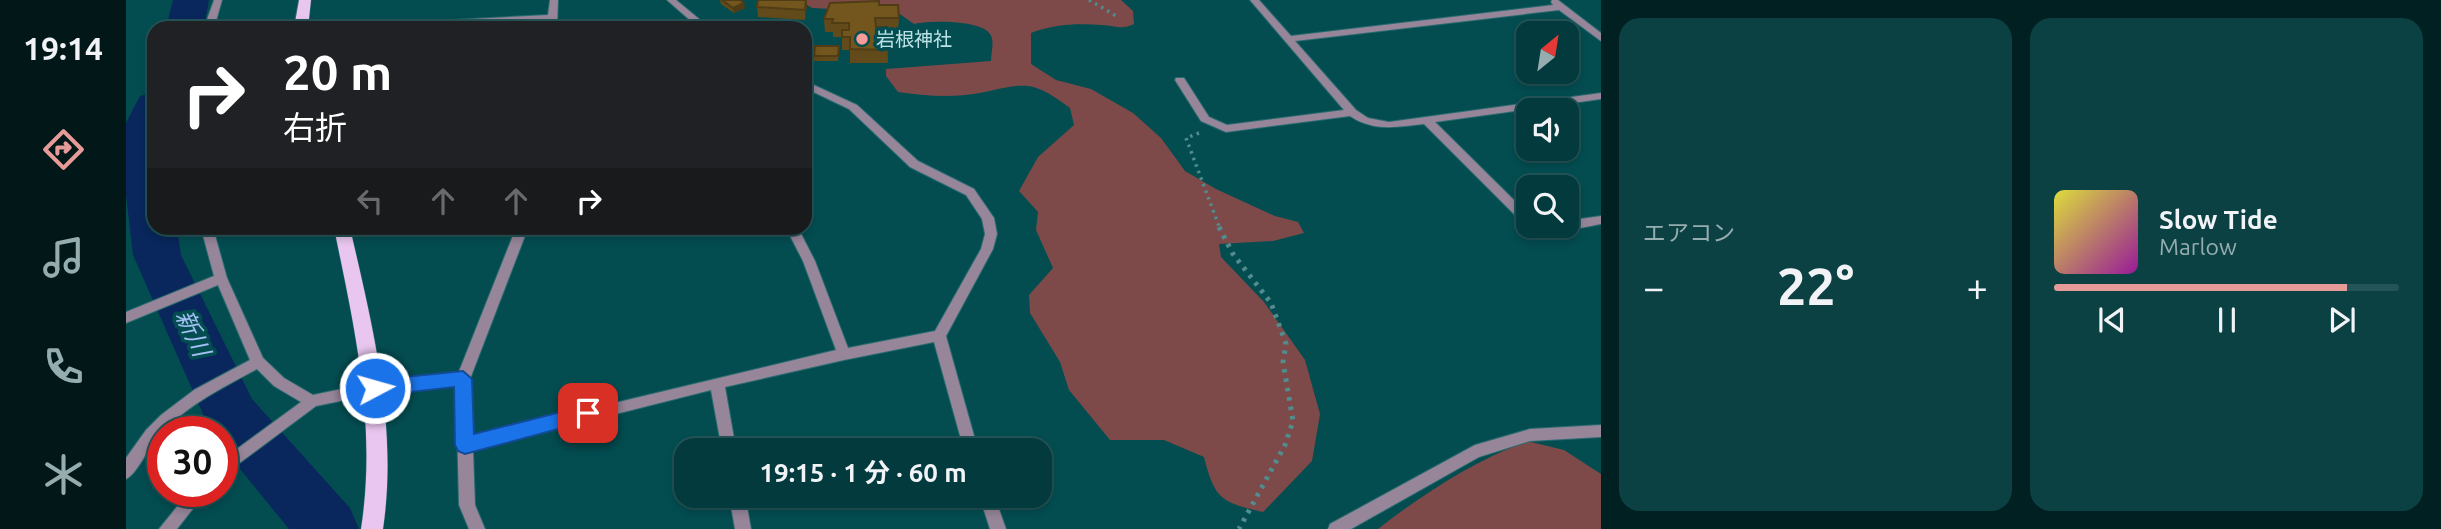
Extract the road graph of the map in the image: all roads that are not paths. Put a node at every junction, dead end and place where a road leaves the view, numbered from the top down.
1 (218, 0) edge
2 (305, 0) edge
3 (555, 0) edge
4 (671, 0) edge
5 (1254, 0) edge
6 (1552, 0) edge
7 (1561, 7) junction
8 (553, 17) junction
9 (211, 21) edge
10 (302, 21) edge
11 (481, 21) edge
12 (553, 21) edge
13 (696, 21) edge
14 (1601, 38) edge
15 (1290, 39) junction
16 (1180, 80) dead end
17 (812, 87) edge
18 (1601, 96) edge
19 (1352, 112) junction
20 (1428, 121) junction
21 (1516, 209) edge
22 (1601, 220) edge
23 (1579, 223) edge
24 (208, 235) edge
25 (343, 235) edge
26 (519, 235) edge
27 (796, 235) edge
28 (216, 280) junction
29 (126, 318) edge
30 (939, 336) junction
31 (844, 354) junction
32 (253, 365) junction
33 (463, 379) junction
34 (717, 383) junction
35 (375, 388) junction
36 (312, 401) junction
37 (289, 416) joint
38 (1601, 431) edge
39 (727, 438) edge
40 (968, 438) edge
41 (465, 445) junction
42 (241, 454) joint
43 (238, 456) edge
44 (126, 472) edge
45 (185, 507) edge
46 (739, 508) edge
47 (991, 508) edge
48 (167, 529) edge
49 (372, 529) edge
50 (477, 529) edge
51 (743, 529) edge
52 (998, 529) edge
53 (1336, 529) edge

1 - 9 street
2 - 10 main road
3 - 8 street
4 - 13 street
5 - 15 street
6 - 7 street
7 - 14 street
7 - 15 street
8 - 11 street
8 - 12 street
15 - 19 street
16 - 19 street
17 - 30 street
18 - 20 street
19 - 20 street
20 - 21 street
22 - 23 street
24 - 28 street
25 - 35 main road
26 - 33 street
27 - 31 street
28 - 29 street
28 - 32 street
30 - 31 street
30 - 40 street
31 - 34 street
32 - 36 street
32 - 44 street
33 - 35 street
33 - 41 street
34 - 39 street
34 - 41 street
35 - 36 street
35 - 49 main road
36 - 37 street
37 - 42 street
38 - 53 street
41 - 50 street
42 - 43 street
45 - 48 street
46 - 51 street
47 - 52 street

